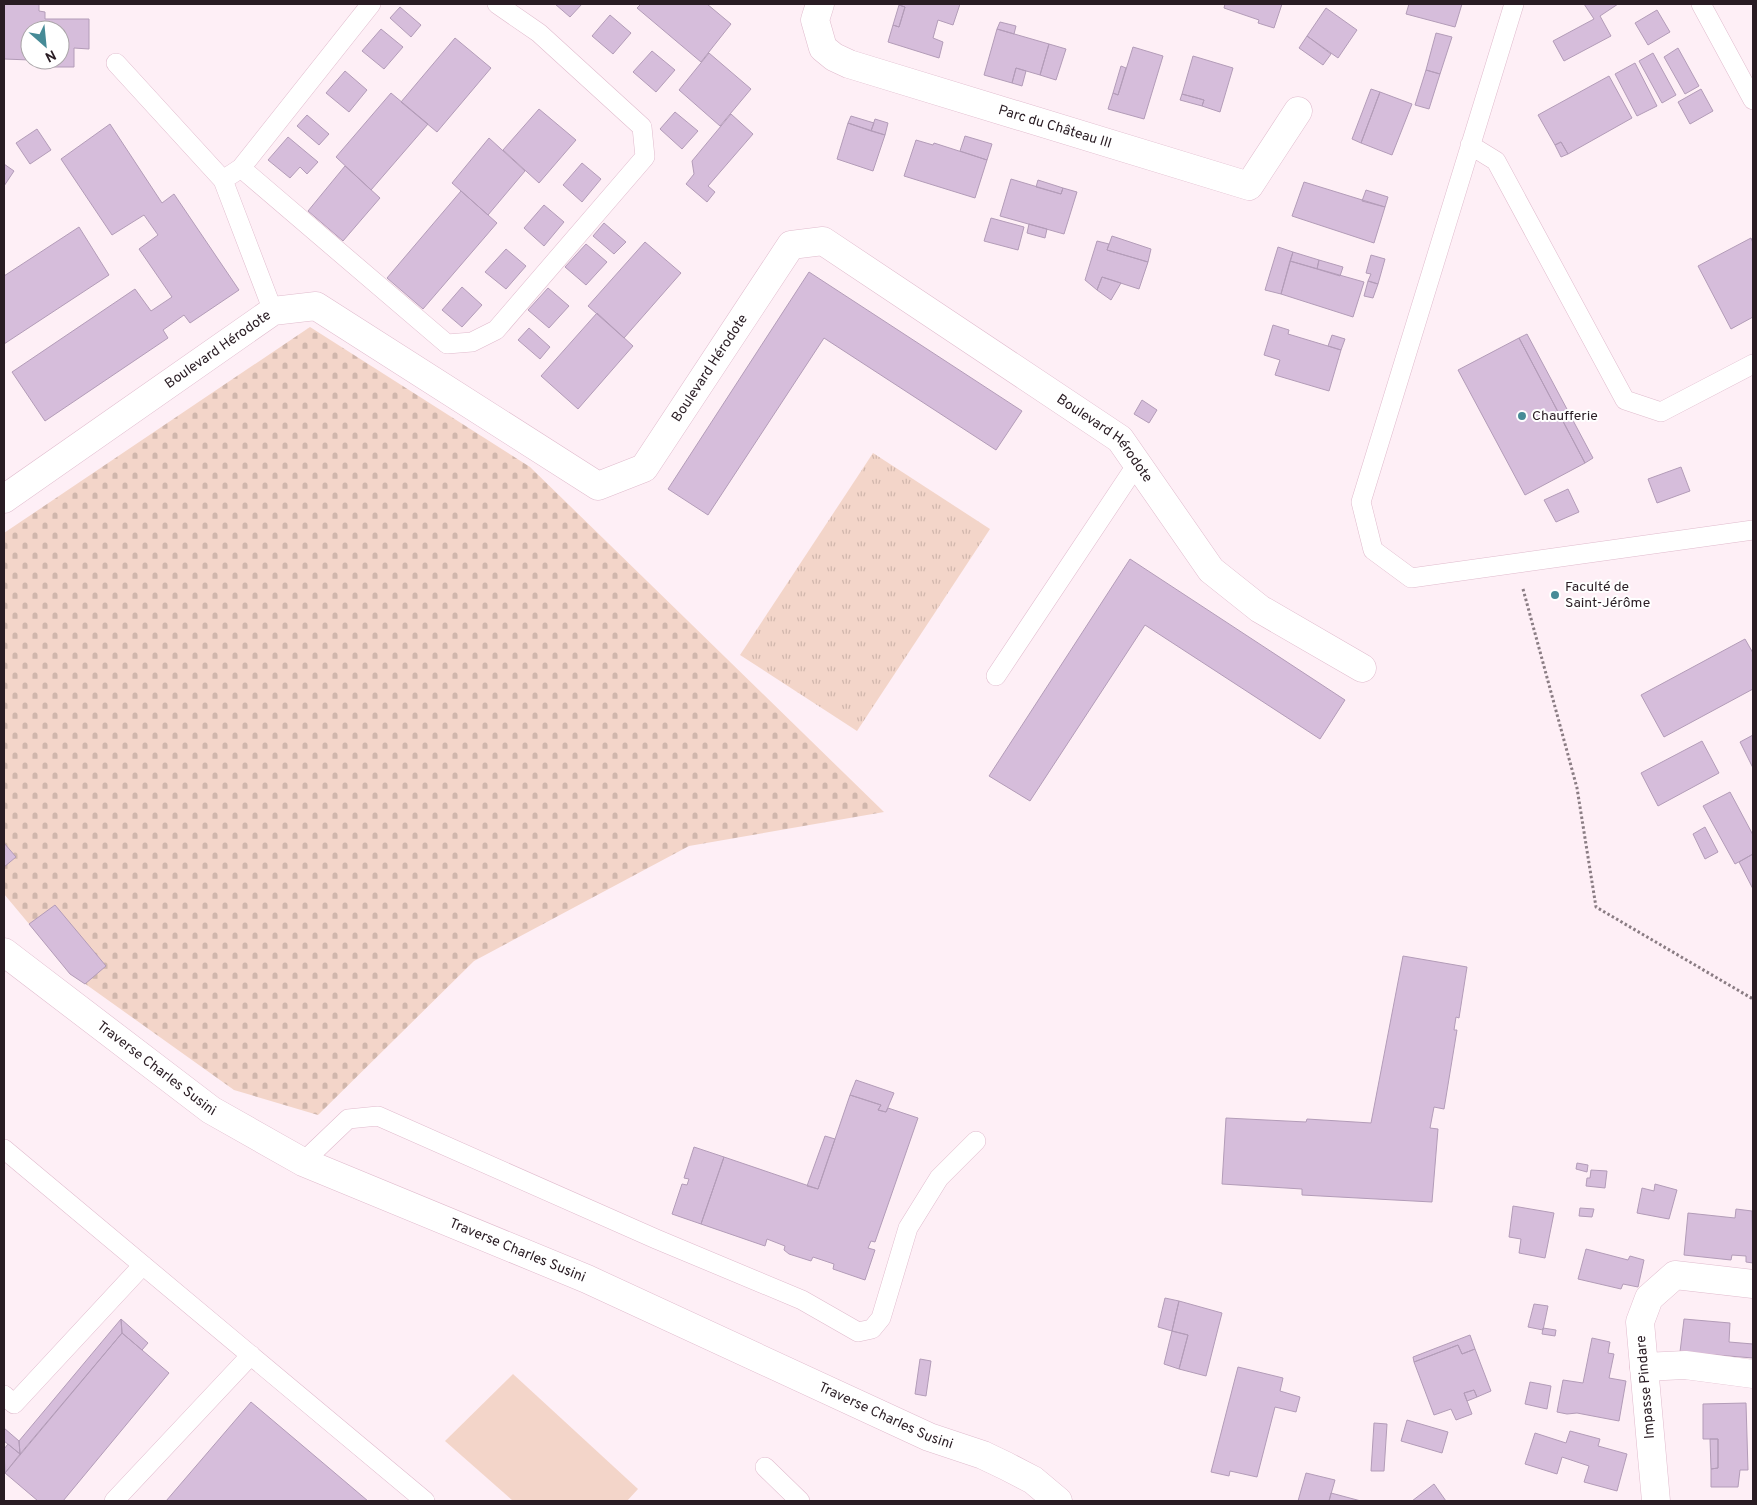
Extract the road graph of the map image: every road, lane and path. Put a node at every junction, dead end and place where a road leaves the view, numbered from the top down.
1 (371, 4) edge
2 (497, 4) edge
3 (820, 4) edge
4 (1514, 4) edge
5 (1701, 4) edge
6 (116, 63) dead end
7 (1753, 100) edge
8 (1298, 111) dead end
9 (1470, 145) junction
10 (240, 168) junction
11 (223, 180) junction
12 (273, 311) junction
13 (1753, 364) edge
14 (1137, 464) junction
15 (4, 499) edge
16 (1753, 530) edge
17 (1516, 564) junction
18 (1362, 668) dead end
19 (996, 676) dead end
20 (4, 952) edge
21 (1753, 999) edge
22 (976, 1141) dead end
23 (4, 1149) edge
24 (303, 1162) junction
25 (144, 1265) junction
26 (1753, 1284) edge
27 (251, 1355) junction
28 (1644, 1367) junction
29 (1753, 1374) edge
30 (4, 1395) edge
31 (765, 1467) dead end
32 (114, 1501) edge
33 (425, 1501) edge
34 (800, 1501) edge
35 (1058, 1501) edge
36 (1656, 1501) edge

1 - 10 lane
2 - 10 lane
3 - 8 street, Parc du Château III
4 - 9 lane
5 - 7 lane
6 - 11 lane
9 - 13 lane
9 - 17 lane
10 - 11 lane
11 - 12 lane
12 - 14 street, Boulevard Hérodote
12 - 15 street, Boulevard Hérodote
14 - 18 street, Boulevard Hérodote
14 - 19 lane
16 - 17 lane
17 - 21 path
20 - 24 street, Traverse Charles Susini
22 - 24 lane
23 - 25 lane
24 - 35 street, Traverse Charles Susini
25 - 27 lane
25 - 30 lane
26 - 28 street, Impasse Pindare
27 - 32 lane
27 - 33 lane
28 - 29 street
28 - 36 street, Impasse Pindare
31 - 34 lane

